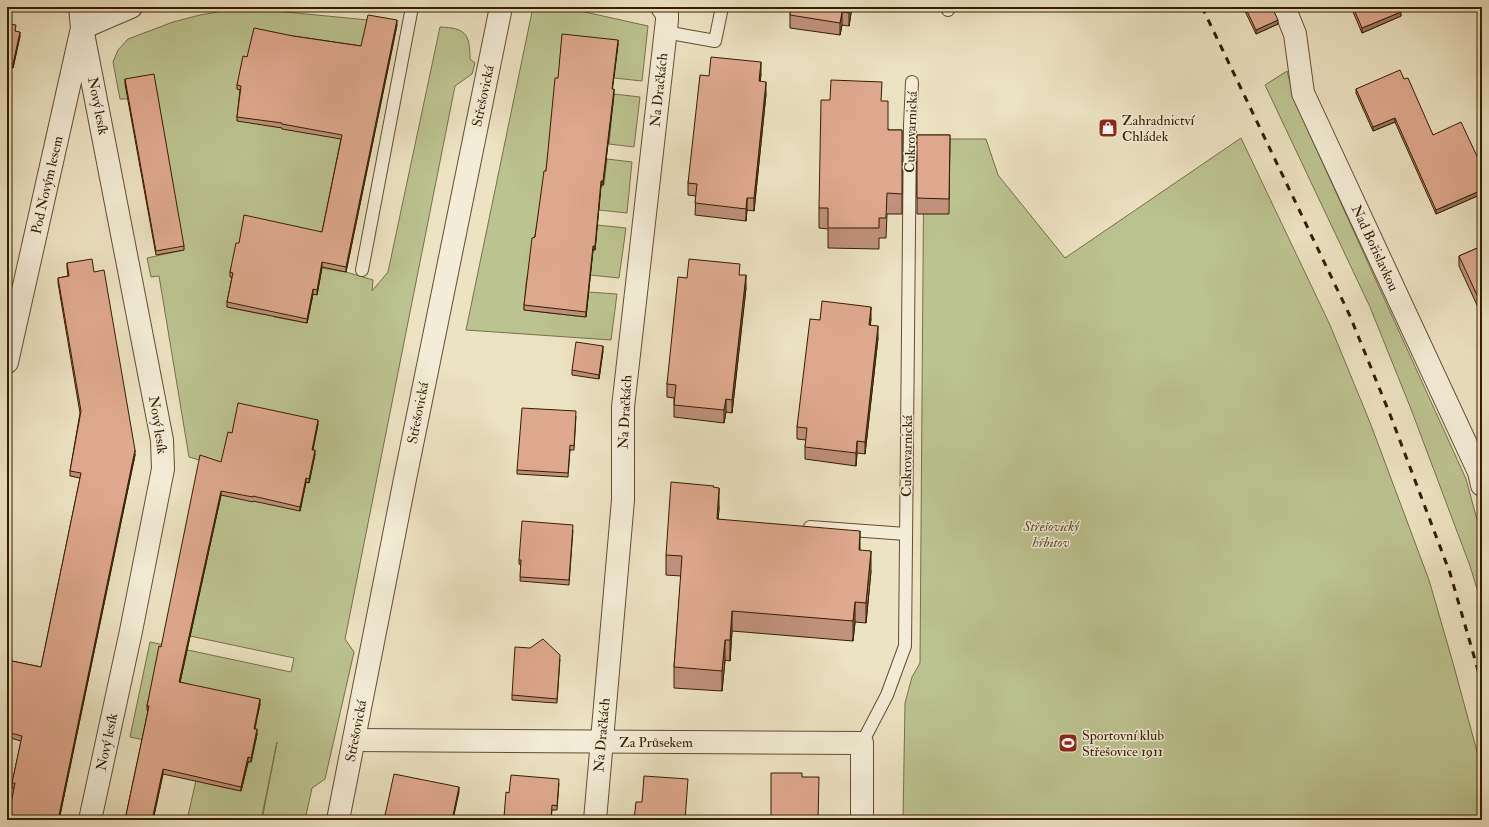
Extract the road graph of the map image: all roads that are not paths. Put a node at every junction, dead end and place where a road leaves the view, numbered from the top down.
1 (80, 7) edge
2 (131, 7) edge
3 (412, 7) edge
4 (501, 7) edge
5 (662, 7) edge
6 (722, 7) edge
7 (1284, 7) edge
8 (82, 28) junction
9 (665, 32) junction
10 (912, 82) dead end
11 (362, 270) dead end
12 (7, 362) edge
13 (1482, 485) edge
14 (810, 527) edge
15 (906, 534) junction
16 (354, 740) junction
17 (601, 742) junction
18 (862, 743) junction
19 (90, 820) edge
20 (338, 820) edge
21 (595, 820) edge
22 (862, 820) edge

1 - 8 street, Pod Novým lesem
2 - 8 street
3 - 11 lane
4 - 16 street, Střešovická
5 - 9 street, Na Dračkách
6 - 9 lane
7 - 13 street, Nad Bořislavkou
8 - 12 street, Pod Novým lesem
8 - 19 street, Nový lesík
9 - 17 street, Na Dračkách
10 - 15 lane, Cukrovarnická
14 - 15 lane
15 - 18 lane, Cukrovarnická
16 - 17 street, Za Průsekem
16 - 20 street, Střešovická
17 - 18 street, Za Průsekem
17 - 21 street, Na Dračkách
18 - 22 street, Cukrovarnická

